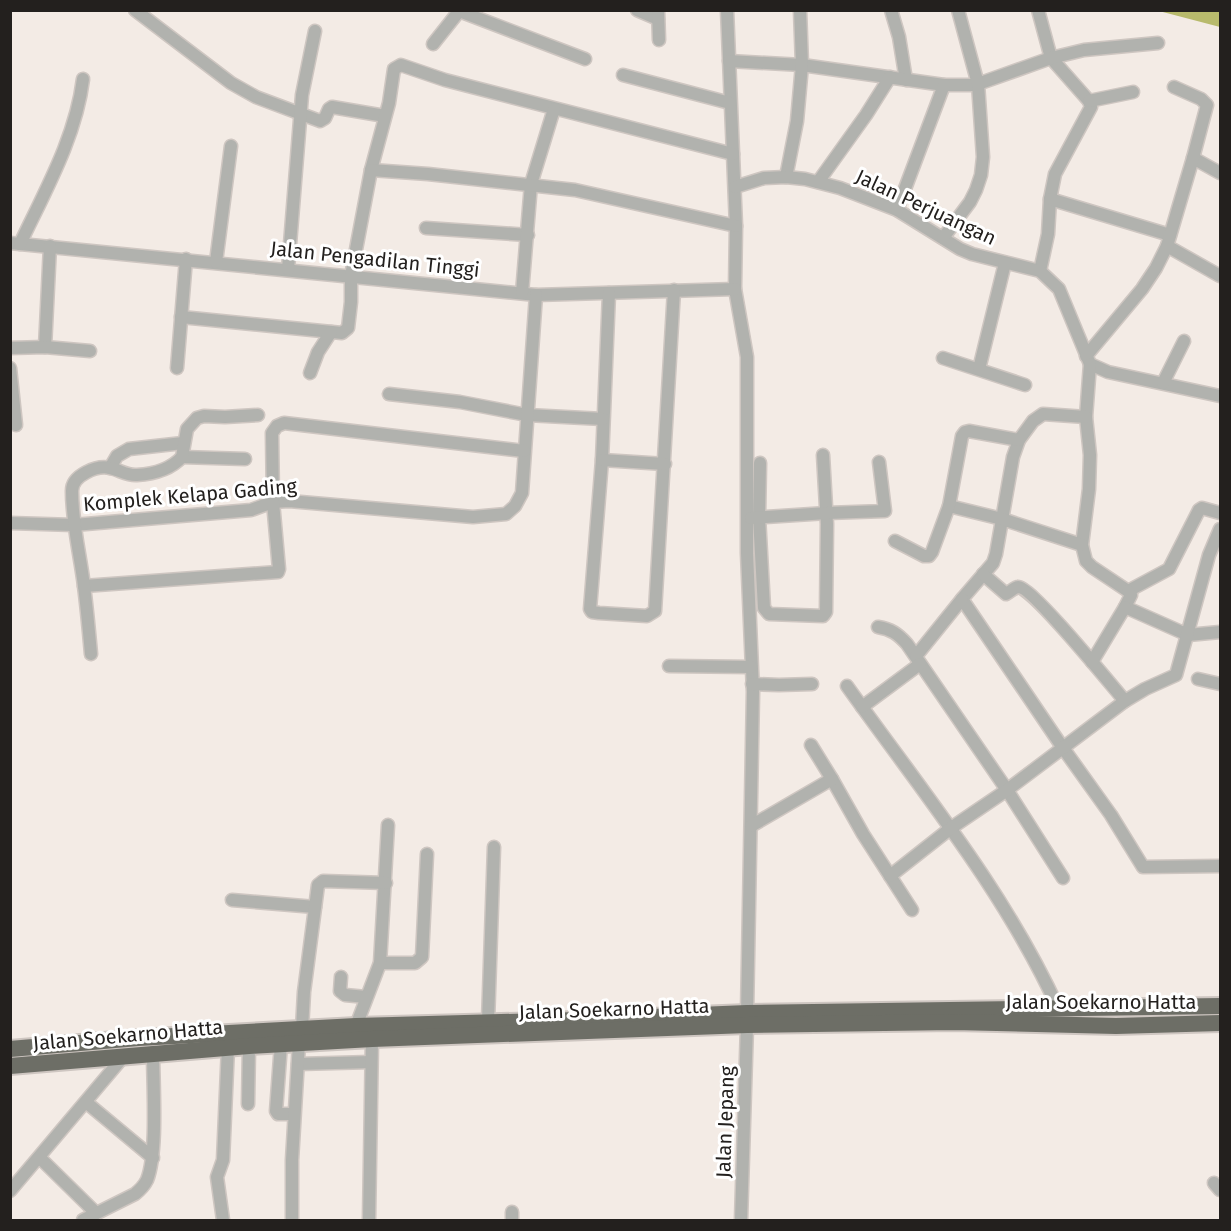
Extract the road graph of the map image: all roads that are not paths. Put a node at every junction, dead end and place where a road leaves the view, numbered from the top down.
1 (135, 10) edge
2 (637, 10) edge
3 (727, 10) edge
4 (800, 10) edge
5 (891, 10) edge
6 (958, 10) edge
7 (1038, 10) edge
8 (460, 11) edge
9 (658, 15) edge
10 (315, 31) dead end
11 (659, 40) dead end
12 (1158, 43) dead end
13 (433, 44) dead end
14 (1051, 58) junction
15 (585, 59) dead end
16 (729, 61) junction
17 (802, 65) junction
18 (623, 75) dead end
19 (890, 77) junction
20 (83, 79) dead end
21 (906, 80) junction
22 (978, 84) junction
23 (944, 85) junction
24 (1174, 87) dead end
25 (1133, 92) dead end
26 (1089, 101) junction
27 (730, 103) junction
28 (554, 109) junction
29 (301, 115) junction
30 (385, 116) junction
31 (231, 146) dead end
32 (733, 154) junction
33 (1193, 158) junction
34 (371, 171) junction
35 (1221, 173) edge
36 (786, 177) junction
37 (818, 182) junction
38 (531, 184) junction
39 (735, 187) junction
40 (1050, 199) junction
41 (897, 210) junction
42 (736, 226) junction
43 (426, 228) dead end
44 (528, 235) junction
45 (942, 238) junction
46 (1169, 240) junction
47 (15, 243) edge
48 (50, 246) junction
49 (186, 259) junction
50 (216, 262) junction
51 (1005, 263) junction
52 (288, 269) junction
53 (1040, 271) junction
54 (351, 276) junction
55 (1221, 276) edge
56 (735, 288) junction
57 (674, 290) junction
58 (522, 293) junction
59 (609, 293) junction
60 (536, 295) junction
61 (182, 317) junction
62 (331, 332) junction
63 (1184, 341) dead end
64 (45, 347) junction
65 (10, 348) edge
66 (90, 351) dead end
67 (943, 358) dead end
68 (1088, 360) junction
69 (10, 368) edge
70 (177, 368) dead end
71 (979, 369) junction
72 (310, 373) dead end
73 (1163, 383) junction
74 (1025, 385) dead end
75 (389, 394) dead end
76 (1221, 396) edge
77 (258, 415) dead end
78 (527, 415) junction
79 (1086, 417) junction
80 (603, 419) junction
81 (16, 425) dead end
82 (1019, 440) junction
83 (183, 443) junction
84 (524, 451) junction
85 (823, 455) dead end
86 (182, 457) junction
87 (245, 459) dead end
88 (602, 460) junction
89 (879, 462) dead end
90 (665, 464) junction
91 (760, 464) dead end
92 (110, 468) junction
93 (273, 502) junction
94 (949, 506) junction
95 (826, 513) junction
96 (1221, 513) edge
97 (753, 518) junction
98 (1002, 519) junction
99 (10, 523) edge
100 (74, 525) junction
101 (1221, 529) edge
102 (895, 542) dead end
103 (1082, 545) junction
104 (1215, 557) edge
105 (983, 574) junction
106 (84, 586) junction
107 (1128, 591) junction
108 (962, 599) junction
109 (1125, 608) junction
110 (878, 627) dead end
111 (1221, 632) edge
112 (1188, 635) junction
113 (92, 654) dead end
114 (918, 660) junction
115 (1092, 662) junction
116 (669, 666) dead end
117 (751, 667) junction
118 (1198, 679) dead end
119 (752, 684) junction
120 (812, 684) dead end
121 (1221, 684) edge
122 (846, 686) dead end
123 (1125, 701) junction
124 (862, 707) junction
125 (811, 745) dead end
126 (1063, 748) junction
127 (832, 779) junction
128 (1007, 790) junction
129 (388, 825) dead end
130 (751, 826) junction
131 (951, 828) junction
132 (494, 847) dead end
133 (427, 854) dead end
134 (1221, 866) edge
135 (890, 876) junction
136 (1063, 878) dead end
137 (386, 883) junction
138 (232, 900) dead end
139 (315, 907) junction
140 (912, 910) dead end
141 (380, 963) junction
142 (341, 977) dead end
143 (366, 997) junction
144 (1221, 1006) edge
145 (1058, 1008) junction
146 (747, 1019) junction
147 (488, 1021) junction
148 (1214, 1023) edge
149 (615, 1024) junction
150 (356, 1026) junction
151 (576, 1026) junction
152 (301, 1036) junction
153 (372, 1039) junction
154 (281, 1044) junction
155 (249, 1046) junction
156 (228, 1047) junction
157 (10, 1049) edge
158 (153, 1053) junction
159 (124, 1056) junction
160 (371, 1062) junction
161 (298, 1064) junction
162 (10, 1066) edge
163 (87, 1103) junction
164 (248, 1104) dead end
165 (289, 1114) dead end
166 (40, 1158) junction
167 (153, 1158) junction
168 (10, 1191) edge
169 (96, 1213) junction
170 (83, 1221) edge
171 (223, 1221) edge
172 (292, 1221) edge
173 (369, 1221) edge
174 (741, 1221) edge

1 - 29 street
2 - 9 street
3 - 16 street
4 - 17 street
5 - 21 street
6 - 22 street
7 - 14 street
8 - 13 street
8 - 15 street
9 - 11 street
10 - 29 street
12 - 14 street
14 - 22 street
14 - 26 street
16 - 17 street
16 - 27 street
17 - 19 street
17 - 36 street
18 - 27 street
19 - 21 street
19 - 37 street
20 - 47 street
21 - 23 street
22 - 23 street
22 - 45 street
23 - 41 street
24 - 33 street
25 - 26 street
26 - 40 street
27 - 32 street
28 - 30 street
28 - 32 street
28 - 38 street
29 - 30 street
29 - 52 street
30 - 34 street
31 - 50 street
32 - 39 street
33 - 35 street
33 - 46 street
34 - 38 street
34 - 54 street
36 - 37 street, Jalan Perjuangan
36 - 39 street, Jalan Perjuangan
37 - 41 street, Jalan Perjuangan
38 - 42 street
38 - 44 street
39 - 42 street
40 - 46 street
40 - 53 street
41 - 45 street, Jalan Perjuangan
42 - 56 street
43 - 44 street
44 - 58 street
45 - 51 street, Jalan Perjuangan
46 - 55 street
46 - 68 street
47 - 48 street, Jalan Pengadilan Tinggi
48 - 49 street, Jalan Pengadilan Tinggi
48 - 64 street
49 - 50 street, Jalan Pengadilan Tinggi
49 - 61 street
50 - 52 street, Jalan Pengadilan Tinggi
51 - 53 street, Jalan Perjuangan
51 - 71 street
52 - 54 street, Jalan Pengadilan Tinggi
53 - 68 street
54 - 58 street, Jalan Pengadilan Tinggi
54 - 62 street
56 - 57 street, Jalan Pengadilan Tinggi
56 - 97 street
57 - 59 street, Jalan Pengadilan Tinggi
57 - 90 street
58 - 60 street, Jalan Pengadilan Tinggi
59 - 60 street, Jalan Pengadilan Tinggi
59 - 80 street
60 - 78 street, Komplek Kelapa Gading
61 - 62 street
61 - 70 street
62 - 72 street
63 - 73 street
64 - 65 street
64 - 66 street
67 - 71 street
68 - 73 street
68 - 79 street
69 - 81 street
71 - 74 street
73 - 76 street
75 - 78 street
77 - 83 street
78 - 80 street
78 - 84 street, Komplek Kelapa Gading
79 - 82 street
79 - 103 street
80 - 88 street
82 - 94 street
82 - 98 street
83 - 86 street
83 - 92 street
84 - 93 street, Komplek Kelapa Gading
84 - 93 street
85 - 95 street
86 - 87 street
86 - 92 street
88 - 90 street
88 - 90 street
89 - 95 street
91 - 97 street
92 - 100 street
93 - 100 street, Komplek Kelapa Gading
93 - 106 street
94 - 98 street
94 - 102 street
95 - 97 street
95 - 97 street
96 - 107 street
97 - 117 street, Jalan Jepang
98 - 103 street
98 - 105 street
99 - 100 street, Komplek Kelapa Gading
100 - 106 street
101 - 104 street
103 - 107 street
104 - 112 street
105 - 108 street
105 - 115 street
106 - 113 street
107 - 109 street
108 - 114 street
108 - 126 street
109 - 112 street
109 - 115 street
110 - 114 street
111 - 112 street
112 - 123 street
114 - 124 street
114 - 128 street
115 - 123 street
116 - 117 street
117 - 119 street, Jalan Jepang
118 - 121 street
119 - 120 street
119 - 130 street, Jalan Jepang
122 - 124 street
123 - 126 street
124 - 131 street
125 - 127 street
126 - 128 street
126 - 134 street
127 - 130 street
127 - 135 street
128 - 131 street
128 - 136 street
129 - 137 street
130 - 146 street, Jalan Jepang
131 - 135 street
131 - 145 street
132 - 147 street
133 - 141 street
135 - 140 street
137 - 139 street
137 - 141 street
138 - 139 street
139 - 152 street
141 - 143 street
142 - 143 street
143 - 150 street
144 - 145 highway, Jalan Soekarno Hatta
145 - 146 highway, Jalan Soekarno Hatta
146 - 148 highway, Jalan Soekarno Hatta
146 - 149 highway, Jalan Soekarno Hatta
146 - 149 highway, Jalan Soekarno Hatta
146 - 174 street, Jalan Jepang
147 - 150 highway, Jalan Soekarno Hatta
147 - 151 highway, Jalan Soekarno Hatta
149 - 151 highway, Jalan Soekarno Hatta
150 - 152 highway, Jalan Soekarno Hatta
151 - 153 highway, Jalan Soekarno Hatta
152 - 153 highway, Jalan Soekarno Hatta
152 - 154 highway, Jalan Soekarno Hatta
152 - 157 highway, Jalan Soekarno Hatta
152 - 161 street
153 - 160 street
154 - 155 highway, Jalan Soekarno Hatta
154 - 165 street
155 - 156 highway, Jalan Soekarno Hatta
155 - 164 street
156 - 158 highway, Jalan Soekarno Hatta
156 - 171 street
158 - 159 highway, Jalan Soekarno Hatta
158 - 167 street
159 - 162 highway, Jalan Soekarno Hatta
159 - 163 street
160 - 161 street
160 - 173 street
161 - 172 street
163 - 166 street
163 - 167 street
166 - 168 street
166 - 169 street
167 - 169 street
169 - 170 street

